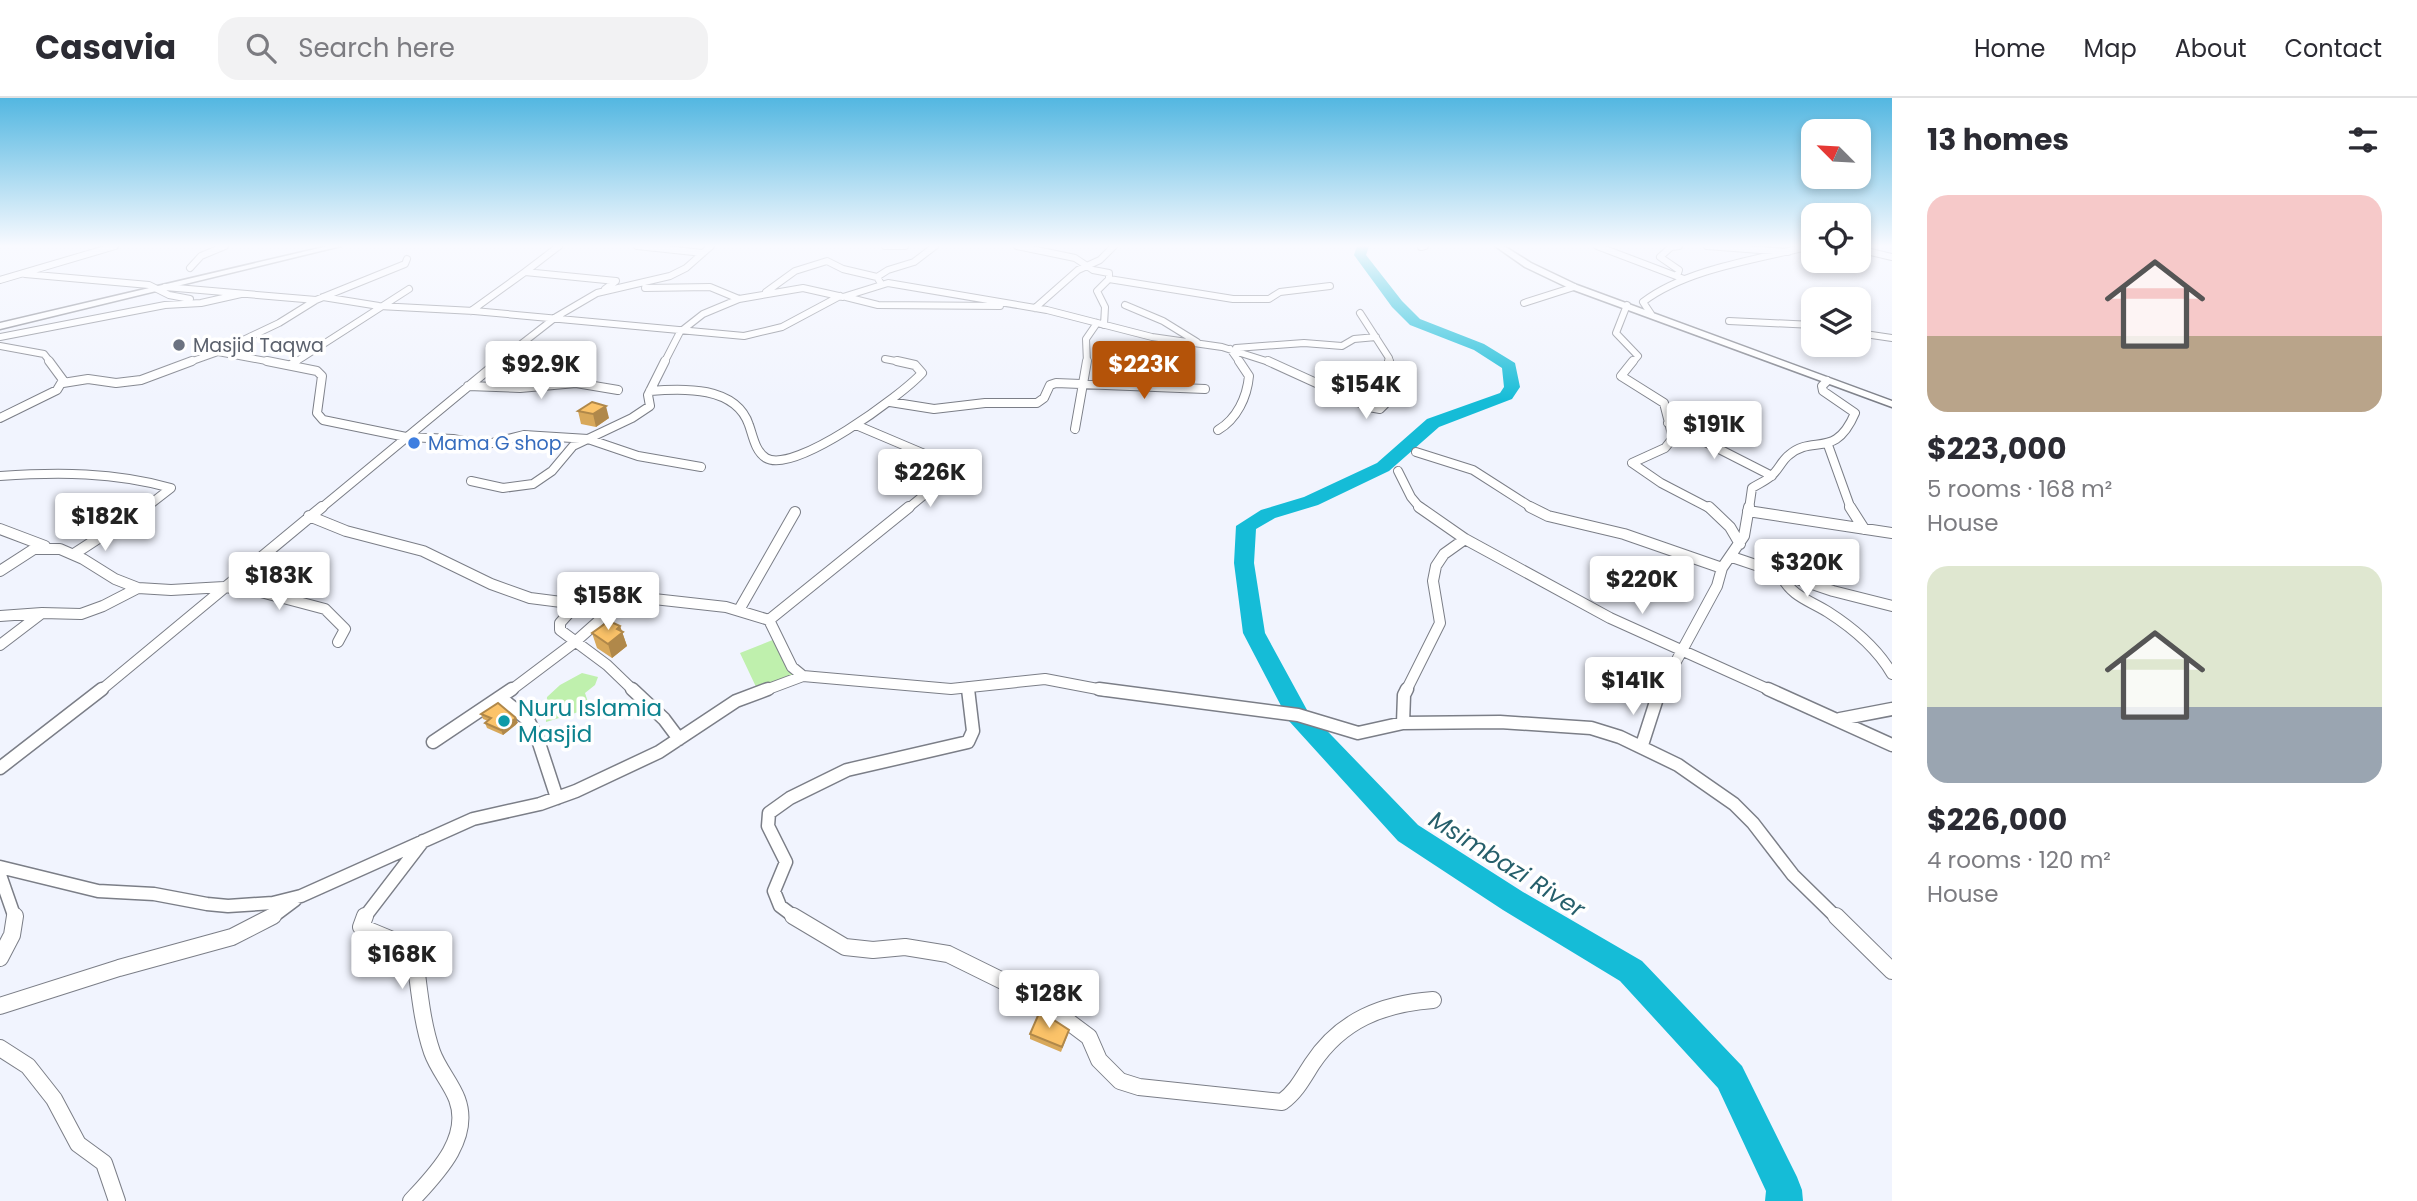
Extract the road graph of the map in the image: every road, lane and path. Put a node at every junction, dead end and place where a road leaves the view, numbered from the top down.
1 (121, 297) edge
2 (191, 297) edge
3 (226, 297) edge
4 (309, 297) edge
5 (397, 297) edge
6 (490, 297) edge
7 (590, 297) edge
8 (735, 297) edge
9 (745, 297) edge
10 (841, 297) edge
11 (844, 297) edge
12 (980, 297) edge
13 (1047, 297) edge
14 (1100, 297) edge
15 (1224, 297) edge
16 (1271, 297) edge
17 (1541, 297) edge
18 (1604, 297) edge
19 (1647, 297) edge
20 (319, 298) junction
21 (739, 299) junction
22 (206, 302) junction
23 (1524, 303) dead end
24 (1017, 304) junction
25 (1125, 305) dead end
26 (1626, 305) junction
27 (385, 306) junction
28 (1035, 308) junction
29 (471, 311) junction
30 (1360, 313) dead end
31 (1651, 314) junction
32 (552, 320) junction
33 (1730, 321) dead end
34 (1100, 324) junction
35 (0, 326) edge
36 (1801, 326) edge
37 (680, 331) junction
38 (1871, 335) edge
39 (0, 337) edge
40 (1376, 337) junction
41 (1892, 338) edge
42 (1198, 342) junction
43 (0, 346) edge
44 (1230, 349) junction
45 (218, 352) junction
46 (886, 359) dead end
47 (291, 365) junction
48 (1827, 381) junction
49 (63, 383) junction
50 (1081, 384) junction
51 (468, 386) junction
52 (1205, 389) dead end
53 (618, 390) dead end
54 (650, 391) junction
55 (890, 402) junction
56 (1892, 404) edge
57 (0, 418) edge
58 (1668, 423) junction
59 (856, 425) junction
60 (1228, 426) junction
61 (1075, 429) dead end
62 (1218, 430) dead end
63 (1235, 435) dead end
64 (406, 437) junction
65 (588, 439) junction
66 (1828, 445) junction
67 (1416, 452) dead end
68 (701, 467) dead end
69 (1398, 471) dead end
70 (0, 476) edge
71 (1772, 476) junction
72 (471, 481) dead end
73 (1748, 511) junction
74 (795, 512) dead end
75 (309, 516) junction
76 (0, 529) edge
77 (1864, 529) junction
78 (1892, 533) edge
79 (1465, 539) junction
80 (1740, 544) junction
81 (45, 546) junction
82 (74, 554) junction
83 (1732, 557) junction
84 (1722, 568) junction
85 (0, 571) edge
86 (1781, 575) junction
87 (225, 587) junction
88 (138, 588) junction
89 (620, 602) junction
90 (577, 604) junction
91 (1892, 606) edge
92 (740, 610) junction
93 (42, 613) junction
94 (0, 616) edge
95 (769, 620) junction
96 (338, 642) dead end
97 (575, 642) junction
98 (0, 645) edge
99 (1682, 651) junction
100 (1892, 674) edge
101 (803, 676) junction
102 (968, 690) junction
103 (500, 698) junction
104 (1892, 709) edge
105 (1839, 719) junction
106 (1404, 723) junction
107 (678, 739) junction
108 (433, 742) dead end
109 (1642, 745) junction
110 (1892, 745) edge
111 (0, 768) edge
112 (557, 798) junction
113 (425, 838) junction
114 (0, 867) edge
115 (0, 875) edge
116 (301, 896) junction
117 (0, 958) edge
118 (1892, 971) edge
119 (1433, 1000) dead end
120 (0, 1006) edge
121 (0, 1048) edge
122 (117, 1201) edge
123 (411, 1201) edge

1 - 35 street
2 - 22 street
3 - 22 street
4 - 20 street
5 - 27 street
6 - 29 street
7 - 32 street
8 - 21 street
9 - 21 street
10 - 37 street
11 - 24 street
12 - 24 street
13 - 28 street
14 - 34 street
15 - 16 street
17 - 23 street
18 - 26 street
19 - 31 street
20 - 27 street
20 - 45 street
21 - 37 street
22 - 39 street
24 - 28 street
25 - 42 street
26 - 31 street
26 - 58 street
27 - 29 street
27 - 47 street
28 - 34 street
29 - 32 street
30 - 40 street
31 - 48 street
32 - 37 street
32 - 51 street
33 - 36 street
34 - 42 street
34 - 50 street
37 - 54 street
38 - 41 street
40 - 44 street
40 - 44 street
42 - 44 street
43 - 49 street
44 - 60 street
45 - 47 street
45 - 49 street
46 - 55 street
47 - 64 street
48 - 56 street
48 - 66 street
49 - 57 street
50 - 52 street
50 - 55 street
50 - 61 street
51 - 53 street
51 - 64 street
54 - 59 street
54 - 65 street
55 - 59 street
58 - 71 street
58 - 80 street
59 - 95 street
60 - 62 street
60 - 63 street
64 - 65 street
64 - 75 street
65 - 68 street
65 - 72 street
66 - 71 street
66 - 77 street
67 - 84 street
69 - 79 street
70 - 82 street
71 - 73 street
73 - 77 street
73 - 80 street
74 - 92 street
75 - 87 street
75 - 90 street
76 - 81 street
77 - 78 street
79 - 99 street
79 - 106 street
80 - 83 street
81 - 82 street
81 - 85 street
82 - 88 street
83 - 84 street
83 - 86 street
84 - 99 street
86 - 91 street
86 - 100 street
87 - 88 street
87 - 96 street
87 - 111 street
88 - 93 street
89 - 90 street
89 - 92 street
89 - 97 street
90 - 97 street
92 - 95 street
93 - 94 street
93 - 98 street
95 - 101 street
97 - 103 street
97 - 107 street
99 - 105 street
99 - 109 street
101 - 102 street
101 - 107 street
102 - 106 street
102 - 119 street
103 - 108 street
103 - 112 street
104 - 105 street
105 - 110 street
106 - 109 street
107 - 112 street
109 - 118 street
112 - 113 street
113 - 116 street
113 - 123 street
114 - 116 street
115 - 117 street
116 - 120 street
121 - 122 street

